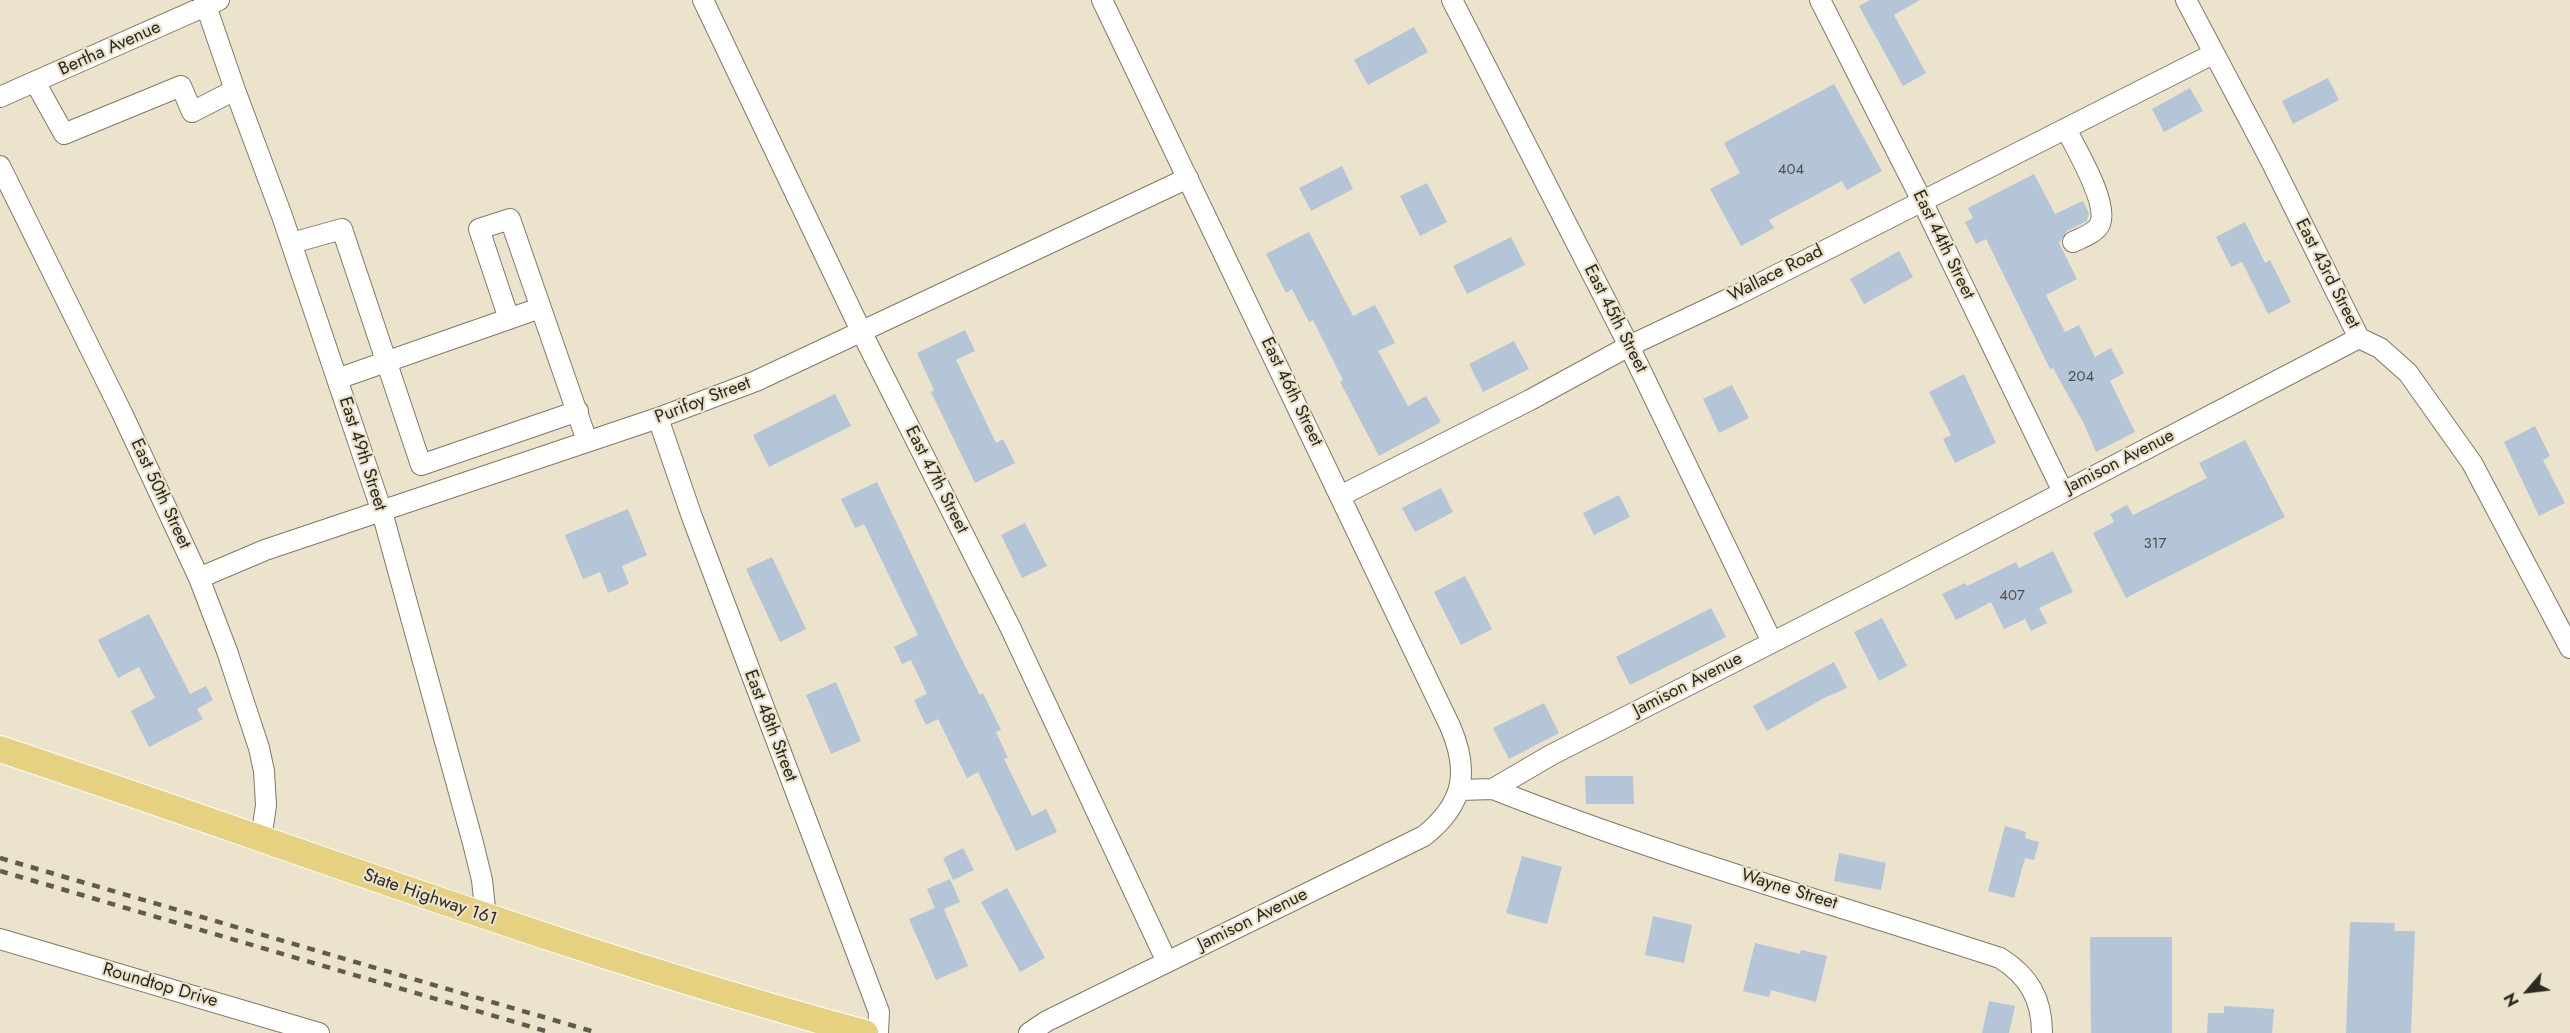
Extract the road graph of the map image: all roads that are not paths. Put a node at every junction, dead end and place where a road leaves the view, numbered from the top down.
1 (703, 0) edge
2 (1102, 0) edge
3 (1452, 0) edge
4 (1820, 0) edge
5 (2186, 0) edge
6 (210, 2) edge
7 (2213, 54) junction
8 (35, 82) junction
9 (235, 90) junction
10 (0, 97) edge
11 (2066, 129) junction
12 (0, 166) edge
13 (1188, 178) junction
14 (1923, 201) junction
15 (2073, 242) dead end
16 (292, 243) junction
17 (540, 308) junction
18 (509, 319) junction
19 (862, 333) junction
20 (2359, 338) junction
21 (1629, 346) junction
22 (386, 361) junction
23 (337, 379) junction
24 (578, 411) junction
25 (658, 418) junction
26 (587, 441) junction
27 (2063, 492) junction
28 (1340, 496) junction
29 (382, 512) junction
30 (199, 578) junction
31 (1772, 642) junction
32 (2570, 648) edge
33 (0, 749) edge
34 (1493, 789) junction
35 (1460, 790) junction
36 (261, 840) junction
37 (486, 918) junction
38 (0, 939) edge
39 (1167, 962) junction
40 (319, 1033) edge
41 (865, 1033) edge
42 (878, 1033) edge
43 (1029, 1033) edge
44 (2042, 1033) edge

1 - 19 street, East 47th Street
2 - 13 street, East 46th Street
3 - 21 street, East 45th Street
4 - 14 street, East 44th Street
5 - 7 street, East 43rd Street
6 - 8 street, Bertha Avenue
6 - 9 street, East 49th Street
7 - 11 street, Wallace Road
7 - 20 street, East 43rd Street
8 - 9 street
8 - 10 street, Bertha Avenue
9 - 16 street, East 49th Street
11 - 14 street, Wallace Road
11 - 15 street
12 - 30 street, East 50th Street
13 - 19 street, Purifoy Street
13 - 28 street, East 46th Street
14 - 21 street, Wallace Road
14 - 27 street, East 44th Street
16 - 22 street
16 - 23 street, East 49th Street
17 - 18 street
17 - 18 street
17 - 24 street
18 - 22 street
19 - 25 street, Purifoy Street
19 - 39 street, East 47th Street
20 - 27 street, Jamison Avenue
20 - 32 street, East 43rd Street
21 - 28 street, Wallace Road
21 - 31 street, East 45th Street
22 - 23 street
22 - 24 street
23 - 29 street, East 49th Street
24 - 26 street
25 - 26 street, Purifoy Street
25 - 42 street, East 48th Street
26 - 29 street, Purifoy Street
27 - 31 street, Jamison Avenue
28 - 35 street, East 46th Street
29 - 30 street, Purifoy Street
29 - 37 street, East 49th Street
30 - 36 street, East 50th Street
31 - 34 street, Jamison Avenue
33 - 36 main road, State Highway 161
34 - 35 street, Jamison Avenue
34 - 44 street, Wayne Street
35 - 39 street, Jamison Avenue
36 - 37 main road, State Highway 161
37 - 41 main road, State Highway 161
38 - 40 street, Roundtop Drive
39 - 43 street, Jamison Avenue

